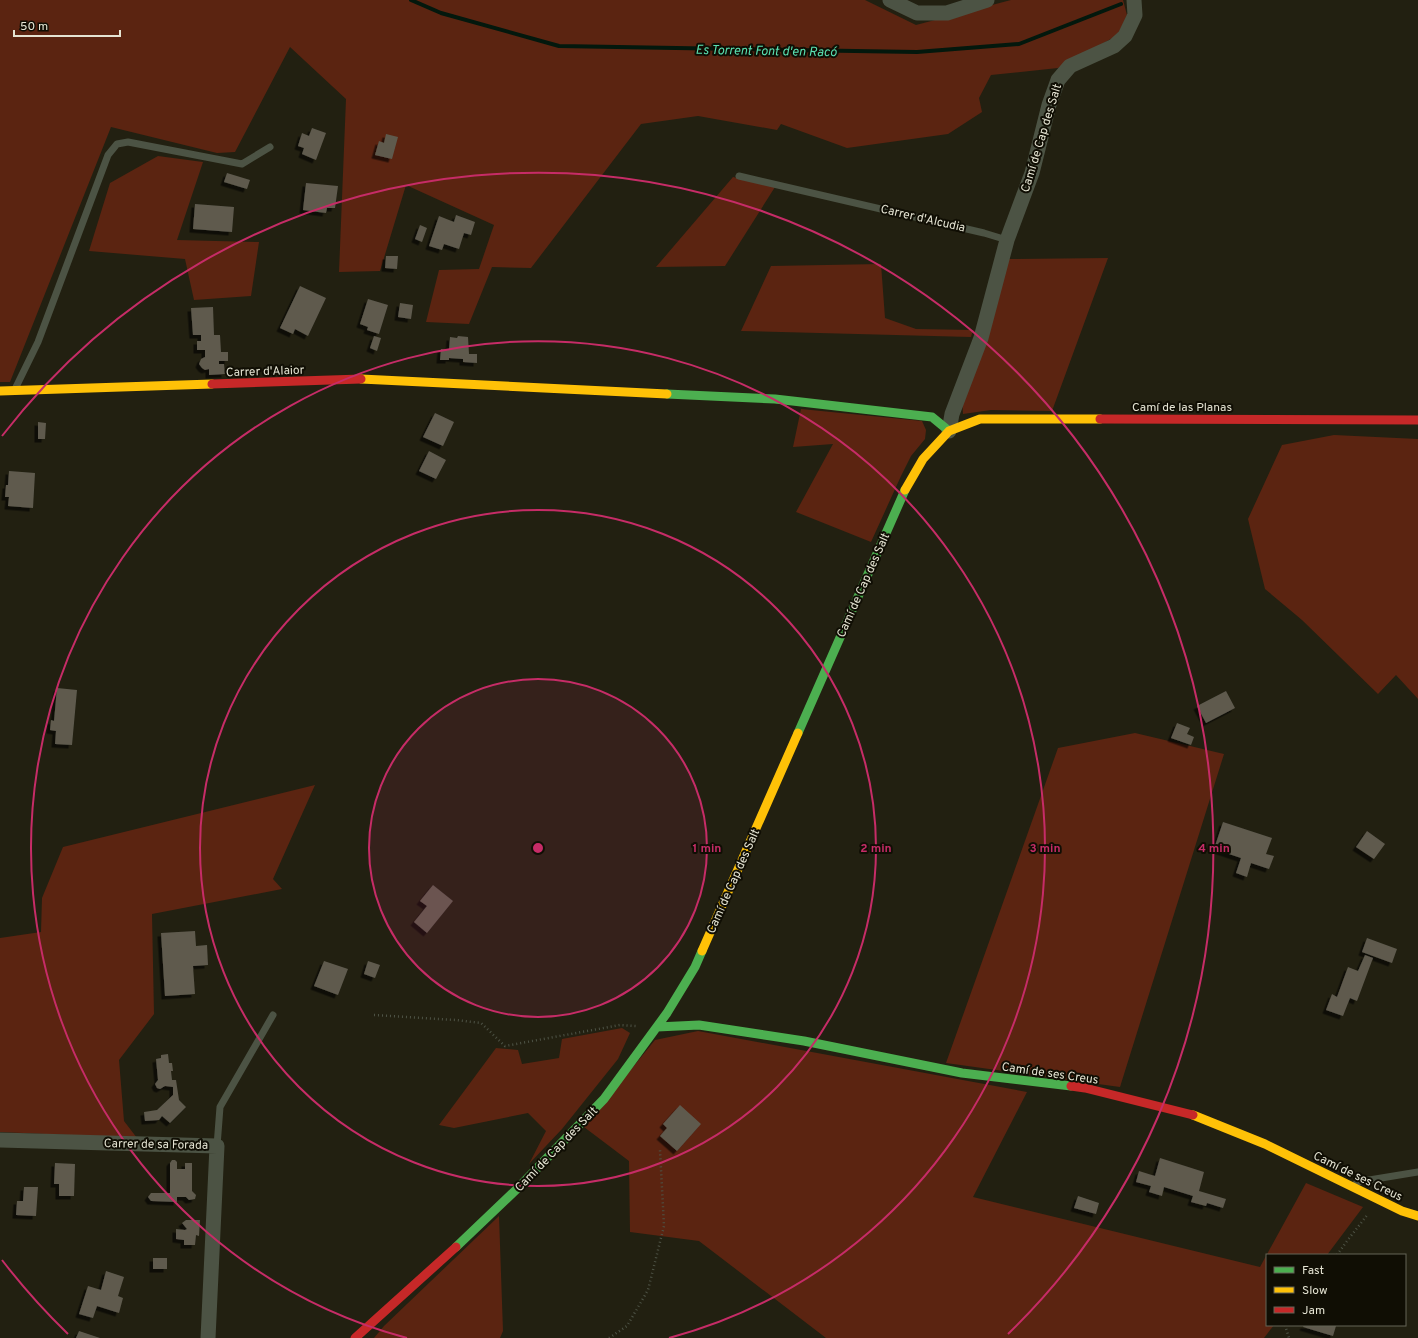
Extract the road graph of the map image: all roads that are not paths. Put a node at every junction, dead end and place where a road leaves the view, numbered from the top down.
1 (890, 0) edge
2 (987, 0) edge
3 (1134, 0) edge
4 (270, 147) dead end
5 (739, 176) dead end
6 (1007, 240) junction
7 (0, 391) edge
8 (14, 391) junction
9 (1418, 420) edge
10 (949, 431) junction
11 (273, 1015) dead end
12 (658, 1027) junction
13 (0, 1140) edge
14 (217, 1146) junction
15 (1418, 1172) edge
16 (1354, 1188) junction
17 (1418, 1216) edge
18 (208, 1338) edge
19 (355, 1338) edge

1 - 2 street
3 - 6 street, Camí de Cap des Salt
4 - 8 lane
5 - 6 lane, Carrer d'Alcudia
6 - 10 street
7 - 8 street, Carrer d'Alaior
8 - 10 street, Carrer d'Alaior
9 - 10 street, Camí de las Planas
10 - 12 street, Camí de Cap des Salt
11 - 14 lane
12 - 16 street, Camí de ses Creus
12 - 19 street, Camí de Cap des Salt
13 - 14 street, Carrer de sa Forada
14 - 18 street, Carrer de sa Forada
15 - 16 lane
16 - 17 street, Camí de ses Creus

